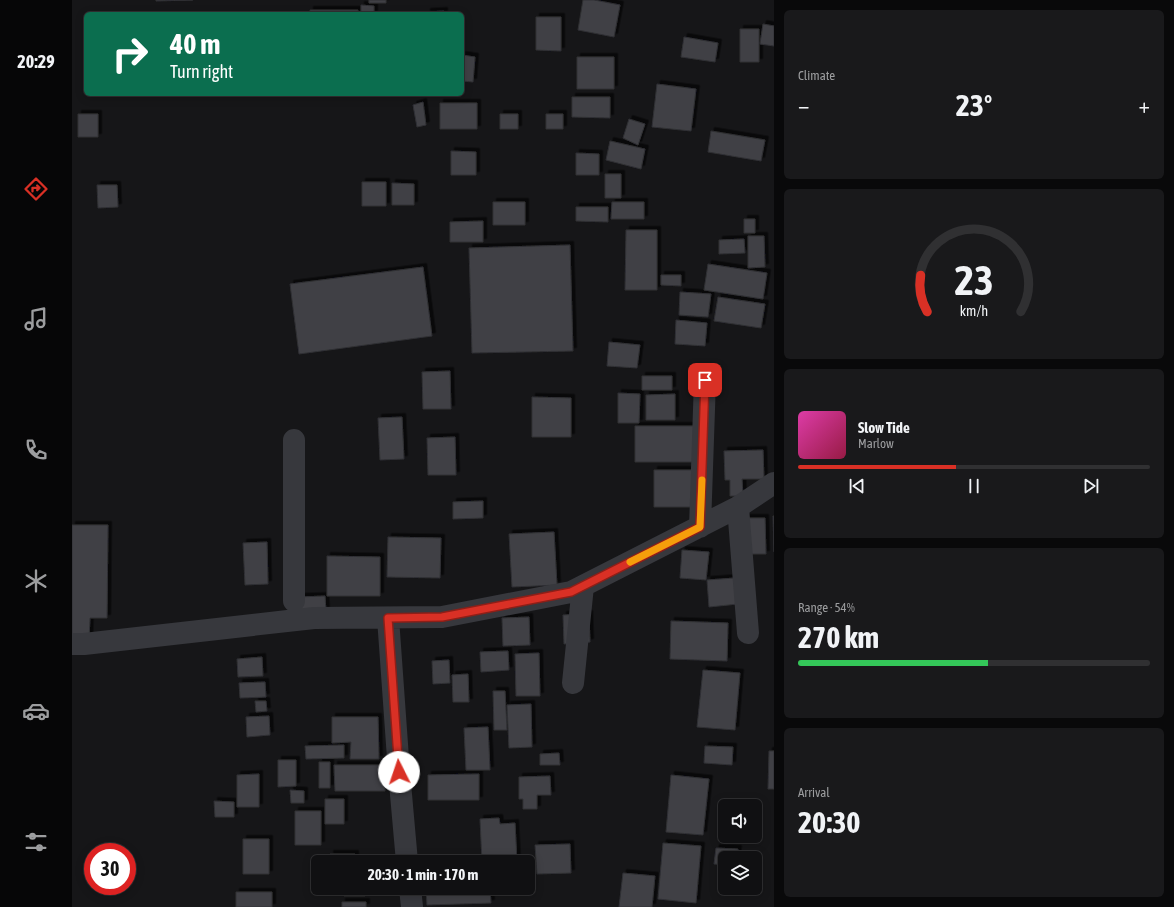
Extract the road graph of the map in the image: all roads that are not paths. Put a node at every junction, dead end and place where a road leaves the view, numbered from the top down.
1 (705, 380) dead end
2 (294, 440) dead end
3 (774, 483) edge
4 (738, 508) junction
5 (700, 527) junction
6 (583, 586) junction
7 (294, 601) dead end
8 (388, 618) junction
9 (748, 633) dead end
10 (72, 644) edge
11 (573, 683) dead end
12 (406, 855) edge
13 (411, 895) edge
14 (412, 907) edge

1 - 5 street
2 - 7 street
3 - 4 street
4 - 5 street
4 - 9 street
5 - 6 street
6 - 8 street
6 - 11 street
8 - 10 street
8 - 12 street
13 - 14 street

